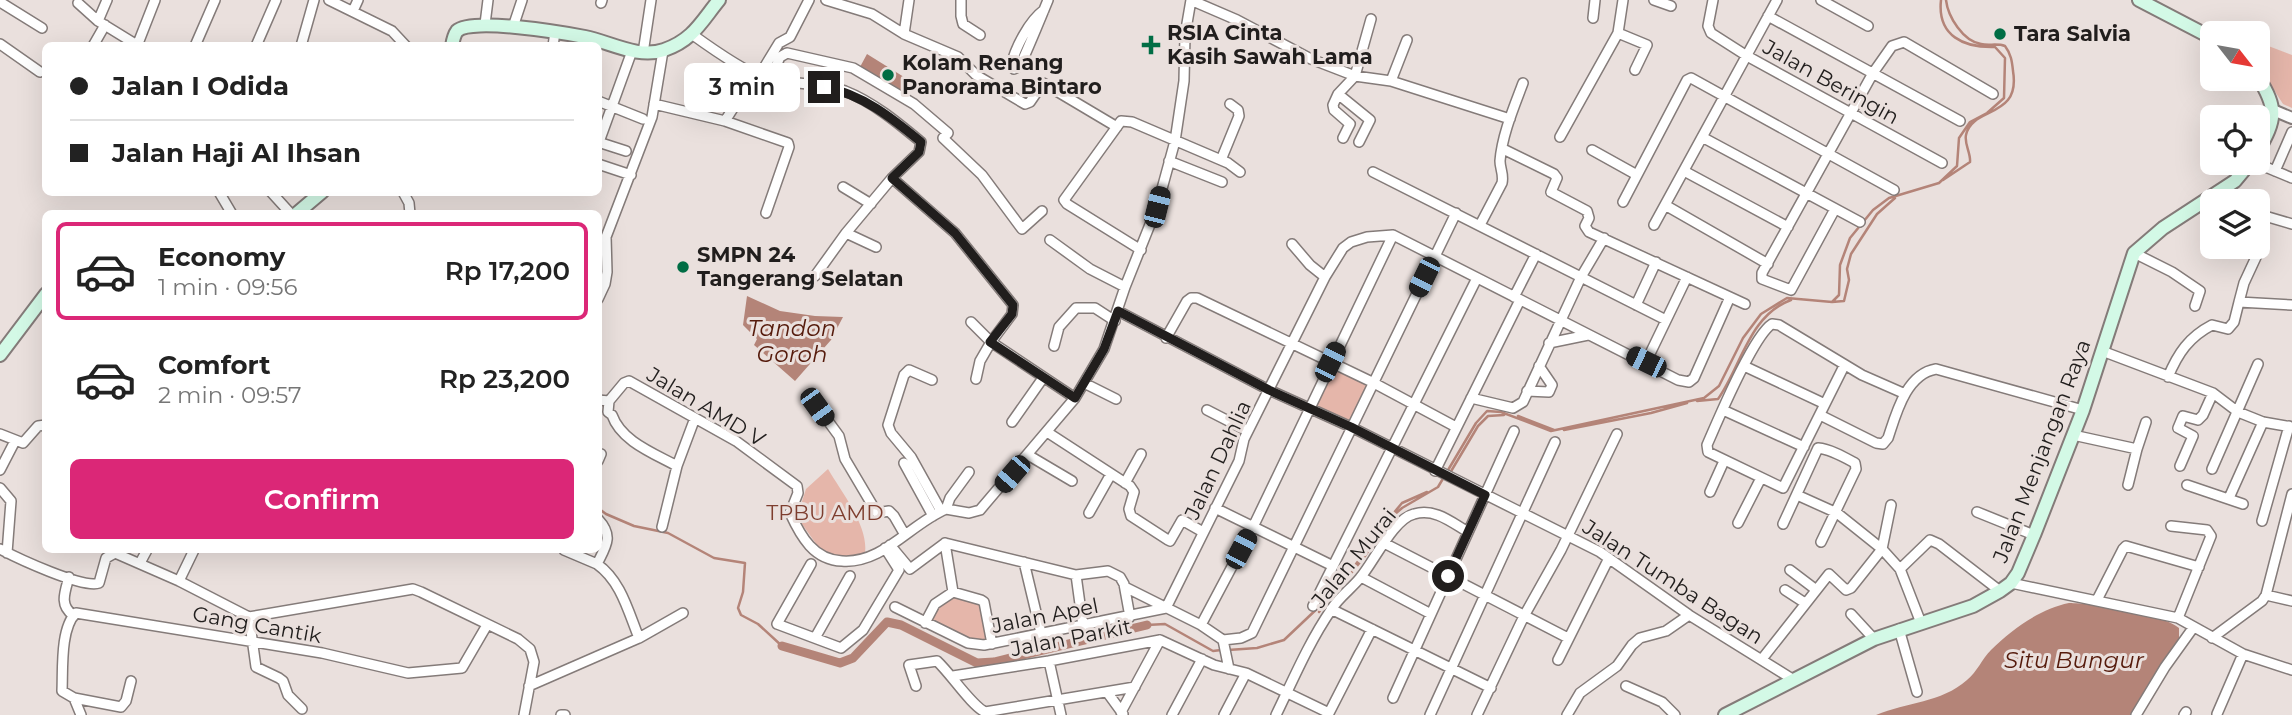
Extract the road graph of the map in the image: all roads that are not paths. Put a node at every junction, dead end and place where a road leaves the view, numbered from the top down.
1 (107, 0) edge
2 (155, 0) edge
3 (215, 0) edge
4 (276, 0) edge
5 (314, 0) edge
6 (329, 0) edge
7 (358, 0) edge
8 (488, 0) edge
9 (522, 0) edge
10 (651, 0) edge
11 (719, 0) edge
12 (809, 0) edge
13 (825, 0) edge
14 (909, 0) edge
15 (961, 0) edge
16 (1048, 0) edge
17 (1192, 0) edge
18 (1595, 0) edge
19 (1623, 0) edge
20 (1654, 0) edge
21 (1713, 0) edge
22 (1777, 0) edge
23 (1821, 0) edge
24 (2139, 0) edge
25 (0, 2) edge
26 (78, 3) dead end
27 (1671, 6) dead end
28 (1044, 10) junction
29 (353, 11) junction
30 (1768, 16) junction
31 (1592, 18) dead end
32 (1371, 19) dead end
33 (102, 23) junction
34 (485, 24) junction
35 (1868, 26) dead end
36 (513, 27) junction
37 (42, 28) dead end
38 (2200, 32) edge
39 (1618, 33) junction
40 (693, 34) junction
41 (904, 34) junction
42 (980, 34) dead end
43 (554, 39) edge
44 (1407, 40) dead end
45 (586, 41) edge
46 (95, 42) edge
47 (132, 42) edge
48 (138, 42) edge
49 (197, 42) edge
50 (258, 42) edge
51 (302, 42) edge
52 (402, 42) edge
53 (454, 42) edge
54 (602, 44) edge
55 (2, 48) edge
56 (663, 51) junction
57 (638, 52) junction
58 (1746, 56) junction
59 (1635, 70) dead end
60 (40, 72) dead end
61 (1873, 74) junction
62 (756, 76) junction
63 (1355, 76) junction
64 (770, 80) junction
65 (1391, 81) junction
66 (1523, 83) dead end
67 (2267, 91) edge
68 (1338, 94) junction
69 (1993, 94) dead end
70 (1724, 97) junction
71 (602, 103) edge
72 (654, 104) junction
73 (1230, 104) dead end
74 (613, 107) junction
75 (2273, 110) junction
76 (1851, 113) junction
77 (2292, 118) edge
78 (643, 119) dead end
79 (1510, 119) junction
80 (725, 121) junction
81 (1960, 121) dead end
82 (1116, 127) junction
83 (2270, 130) edge
84 (2292, 132) edge
85 (602, 134) edge
86 (1560, 137) dead end
87 (1702, 137) junction
88 (1343, 138) dead end
89 (1175, 141) junction
90 (1359, 142) dead end
91 (602, 143) edge
92 (1503, 149) junction
93 (1592, 150) dead end
94 (626, 151) dead end
95 (1829, 155) junction
96 (1221, 160) junction
97 (1169, 161) junction
98 (1942, 163) dead end
99 (602, 165) edge
100 (2270, 169) edge
101 (1684, 171) junction
102 (2275, 171) junction
103 (1240, 172) dead end
104 (1373, 172) dead end
105 (631, 175) junction
106 (1637, 175) junction
107 (2241, 175) edge
108 (892, 178) junction
109 (2292, 178) edge
110 (1222, 183) dead end
111 (843, 187) dead end
112 (2224, 189) edge
113 (1894, 190) dead end
114 (1807, 194) junction
115 (275, 196) edge
116 (317, 196) edge
117 (1623, 202) dead end
118 (871, 204) junction
119 (1665, 205) junction
120 (2200, 207) edge
121 (1835, 209) junction
122 (290, 210) edge
123 (299, 210) edge
124 (1042, 211) dead end
125 (766, 213) dead end
126 (1455, 213) junction
127 (2270, 218) edge
128 (1860, 222) dead end
129 (2292, 224) edge
130 (1480, 225) junction
131 (1654, 225) dead end
132 (1788, 227) junction
133 (846, 233) junction
134 (1392, 234) junction
135 (1604, 238) junction
136 (1050, 240) dead end
137 (1292, 244) dead end
138 (876, 247) dead end
139 (1141, 250) junction
140 (2134, 253) junction
141 (1536, 254) junction
142 (1434, 256) junction
143 (602, 258) edge
144 (2255, 259) edge
145 (1656, 262) junction
146 (1768, 264) junction
147 (815, 276) dead end
148 (1687, 276) junction
149 (1325, 277) junction
150 (1581, 277) junction
151 (1477, 278) junction
152 (1125, 287) junction
153 (602, 290) edge
154 (1730, 296) junction
155 (1517, 299) junction
156 (42, 301) edge
157 (2239, 302) junction
158 (1745, 303) dead end
159 (1636, 305) junction
160 (2292, 305) edge
161 (2195, 306) dead end
162 (1116, 316) junction
163 (1666, 320) junction
164 (1559, 321) junction
165 (971, 322) dead end
166 (1589, 335) junction
167 (1166, 338) junction
168 (990, 342) junction
169 (1549, 343) junction
170 (1293, 344) junction
171 (1054, 346) dead end
172 (2102, 351) junction
173 (0, 355) edge
174 (1330, 362) junction
175 (1646, 362) junction
176 (2258, 364) dead end
177 (1539, 366) junction
178 (1744, 366) junction
179 (1844, 366) junction
180 (2168, 377) junction
181 (1043, 378) junction
182 (976, 379) dead end
183 (932, 380) dead end
184 (1372, 382) junction
185 (1084, 383) junction
186 (1269, 390) junction
187 (1527, 391) junction
188 (1903, 393) junction
189 (2213, 393) junction
190 (1075, 398) junction
191 (1116, 398) dead end
192 (1471, 398) junction
193 (604, 400) edge
194 (1414, 404) junction
195 (1825, 404) junction
196 (817, 407) dead end
197 (1309, 407) junction
198 (1207, 410) dead end
199 (1723, 410) junction
200 (2083, 410) junction
201 (2238, 412) junction
202 (1820, 415) junction
203 (695, 418) junction
204 (1012, 422) dead end
205 (2146, 422) dead end
206 (2263, 422) junction
207 (42, 426) edge
208 (1351, 427) junction
209 (1456, 427) junction
210 (2290, 427) edge
211 (1248, 431) junction
212 (1047, 432) junction
213 (1514, 432) dead end
214 (0, 434) edge
215 (1617, 434) dead end
216 (2073, 435) junction
217 (17, 442) junction
218 (1555, 442) dead end
219 (1804, 447) junction
220 (1392, 448) junction
221 (2137, 449) junction
222 (1141, 454) dead end
223 (1028, 455) junction
224 (1724, 461) junction
225 (904, 463) dead end
226 (677, 466) junction
227 (2180, 466) dead end
228 (2212, 469) dead end
229 (0, 470) edge
230 (969, 472) dead end
231 (1438, 472) junction
232 (1111, 474) junction
233 (1761, 478) junction
234 (1072, 481) dead end
235 (1125, 483) junction
236 (2127, 485) dead end
237 (2187, 485) dead end
238 (0, 488) edge
239 (1710, 492) dead end
240 (2292, 494) edge
241 (1485, 495) junction
242 (1797, 495) junction
243 (2228, 498) junction
244 (2243, 504) dead end
245 (1891, 505) dead end
246 (1215, 508) junction
247 (940, 512) junction
248 (1977, 512) dead end
249 (1089, 513) dead end
250 (1522, 513) junction
251 (1836, 513) junction
252 (2262, 521) dead end
253 (1738, 523) dead end
254 (602, 524) edge
255 (1783, 524) dead end
256 (2171, 526) dead end
257 (662, 527) dead end
258 (1253, 527) junction
259 (1203, 532) junction
260 (1468, 532) junction
261 (905, 535) junction
262 (1568, 535) junction
263 (2034, 535) junction
264 (1821, 542) dead end
265 (1384, 543) junction
266 (945, 544) junction
267 (1292, 546) junction
268 (888, 547) junction
269 (1882, 549) junction
270 (3, 551) edge
271 (602, 552) edge
272 (146, 553) edge
273 (193, 553) edge
274 (571, 553) edge
275 (602, 553) edge
276 (1609, 558) junction
277 (1024, 562) junction
278 (140, 564) junction
279 (597, 564) junction
280 (811, 564) dead end
281 (1333, 566) junction
282 (2199, 567) junction
283 (1900, 569) junction
284 (1790, 570) dead end
285 (1076, 575) junction
286 (850, 576) dead end
287 (1448, 576) junction
288 (69, 577) junction
289 (1361, 577) junction
290 (179, 581) junction
291 (1125, 587) junction
292 (2006, 587) junction
293 (1815, 589) junction
294 (1785, 590) dead end
295 (953, 592) junction
296 (1485, 595) junction
297 (2266, 595) junction
298 (2097, 600) junction
299 (2292, 601) edge
300 (1805, 603) junction
301 (1313, 606) dead end
302 (895, 607) dead end
303 (1166, 608) junction
304 (1331, 609) junction
305 (683, 613) dead end
306 (1431, 614) junction
307 (1851, 614) dead end
308 (73, 615) junction
309 (1689, 615) junction
310 (1524, 616) junction
311 (249, 617) junction
312 (1130, 617) junction
313 (2178, 618) junction
314 (1921, 622) junction
315 (926, 623) junction
316 (487, 625) junction
317 (1200, 625) junction
318 (1083, 626) junction
319 (2193, 628) junction
320 (1373, 629) junction
321 (1899, 629) junction
322 (1041, 634) junction
323 (639, 638) junction
324 (815, 638) junction
325 (1569, 638) junction
326 (2213, 638) junction
327 (1874, 639) junction
328 (1160, 640) junction
329 (253, 641) junction
330 (1223, 643) junction
331 (992, 644) junction
332 (1415, 651) junction
333 (2242, 654) junction
334 (1202, 659) junction
335 (1762, 659) junction
336 (1558, 660) dead end
337 (1049, 661) junction
338 (1228, 665) junction
339 (1451, 669) junction
340 (2292, 670) edge
341 (532, 673) junction
342 (1246, 673) junction
343 (953, 676) junction
344 (543, 680) junction
345 (1794, 680) junction
346 (131, 681) dead end
347 (916, 686) dead end
348 (1626, 686) dead end
349 (1135, 687) junction
350 (1491, 688) junction
351 (528, 690) junction
352 (1107, 692) junction
353 (1917, 692) dead end
354 (1287, 693) junction
355 (74, 698) junction
356 (1393, 698) dead end
357 (1058, 702) junction
358 (302, 709) dead end
359 (525, 713) edge
360 (1123, 713) edge
361 (1328, 714) edge
362 (2217, 714) edge
363 (81, 715) edge
364 (1061, 715) edge
365 (1172, 715) edge
366 (1224, 715) edge
367 (1276, 715) edge
368 (1430, 715) edge
369 (1477, 715) edge
370 (1567, 715) edge
371 (1675, 715) edge
372 (1726, 715) edge
373 (2137, 715) edge

1 - 33 street
2 - 48 street
3 - 49 street
4 - 50 street
5 - 51 street
6 - 29 street
7 - 29 street
8 - 34 street
9 - 36 street
10 - 57 street
11 - 40 main road
12 - 62 street
13 - 41 street
14 - 41 street
15 - 42 street
16 - 28 street
17 - 63 street
17 - 89 street
18 - 31 street
19 - 39 street
20 - 27 street
21 - 58 street, Jalan Beringin
22 - 30 street
23 - 35 street
24 - 38 main road
25 - 37 street
26 - 33 street
28 - 28 street
29 - 52 street
30 - 58 street
30 - 61 street
32 - 63 street
33 - 46 street
33 - 47 street
34 - 36 main road
34 - 53 main road
36 - 43 main road
39 - 59 street
39 - 86 street
40 - 56 main road
40 - 62 street
41 - 82 street
43 - 45 main road
44 - 65 street
54 - 57 main road
55 - 60 street
56 - 57 main road
56 - 72 street
57 - 74 street
58 - 70 street
58 - 76 street, Jalan Beringin
61 - 69 street
61 - 76 street
61 - 81 street
62 - 64 street
62 - 80 street
63 - 65 street
63 - 68 street
64 - 108 street
64 - 124 street
65 - 79 street
66 - 79 street
67 - 75 main road
68 - 88 street
68 - 90 street
70 - 87 street
70 - 95 street
70 - 106 street
71 - 74 street
72 - 80 street
72 - 105 street
73 - 96 street
74 - 78 street
74 - 85 street
75 - 77 street
75 - 83 main road
76 - 95 street
76 - 98 street, Jalan Beringin
79 - 92 street
80 - 125 street
82 - 89 street
82 - 139 street
84 - 102 street
87 - 101 street
87 - 114 street
89 - 96 street
89 - 97 street
91 - 94 street
92 - 130 street
92 - 135 street
93 - 106 street
95 - 113 street
95 - 114 street
96 - 103 street
97 - 110 street
97 - 139 street
99 - 105 street
100 - 102 street
101 - 119 street
101 - 132 street
102 - 109 street
104 - 126 street
105 - 143 street
106 - 117 street
107 - 112 main road
108 - 118 street
108 - 168 street
111 - 118 street
114 - 121 street
114 - 132 street
115 - 122 street
116 - 123 main road
118 - 133 street
119 - 131 street
119 - 146 street
120 - 140 main road
121 - 128 street
121 - 146 street
126 - 130 street
126 - 142 street
127 - 129 street
130 - 141 street
132 - 146 street
133 - 138 street
133 - 147 street
134 - 142 street
134 - 149 street, Jalan Dahlia
134 - 174 street
135 - 145 street
135 - 150 street
136 - 152 street
137 - 149 street
139 - 152 street
140 - 161 street
140 - 172 main road, Jalan Menjangan Raya
141 - 150 street
141 - 155 street
142 - 151 street
142 - 184 street
143 - 153 street
144 - 157 street
145 - 148 street
145 - 159 street
148 - 154 street
148 - 163 street
149 - 170 street, Jalan Dahlia
150 - 159 street
150 - 164 street
151 - 155 street
151 - 194 street
152 - 162 street
154 - 158 street
154 - 175 street
155 - 164 street
155 - 192 street
156 - 173 main road
157 - 160 street
157 - 180 street
159 - 163 street
162 - 167 street, Jalan Tumba Bagan
162 - 171 street, Jalan Tumba Bagan
162 - 185 street
163 - 175 street
164 - 166 street
164 - 169 street
165 - 168 street
166 - 169 street
166 - 175 street
167 - 170 street
167 - 186 street, Jalan Tumba Bagan
168 - 181 street
168 - 182 street
169 - 177 street
170 - 174 street
170 - 186 street, Jalan Dahlia
172 - 180 street
172 - 200 main road, Jalan Menjangan Raya
174 - 184 street
174 - 197 street
176 - 201 street
177 - 187 street
177 - 187 street
178 - 179 street
178 - 195 street
178 - 199 street
179 - 188 street
179 - 195 street
180 - 189 street
181 - 190 street
181 - 204 street
183 - 247 street
184 - 194 street
184 - 208 street
185 - 190 street
185 - 191 street
186 - 197 street, Jalan Tumba Bagan
186 - 211 street, Jalan Dahlia
187 - 192 street
188 - 200 street
188 - 202 street
189 - 201 street
189 - 227 street
190 - 212 street
192 - 209 street
193 - 203 street, Jalan AMD V
193 - 226 street
194 - 209 street
194 - 220 street
195 - 202 street
196 - 261 street
197 - 208 street, Jalan Tumba Bagan
197 - 258 street
198 - 211 street
199 - 219 street
199 - 224 street
200 - 216 main road, Jalan Menjangan Raya
201 - 206 street
201 - 228 street
202 - 219 street
203 - 226 street
203 - 268 street, Jalan AMD V
205 - 221 street
206 - 210 street
206 - 243 street
207 - 217 street
208 - 220 street, Jalan Tumba Bagan
208 - 267 street
209 - 231 street
210 - 252 street
211 - 246 street, Jalan Dahlia
212 - 223 street
212 - 232 street
213 - 241 street
214 - 217 street
215 - 262 street
216 - 221 street
216 - 263 main road, Jalan Menjangan Raya
217 - 229 street
218 - 250 street
219 - 233 street
220 - 231 street, Jalan Tumba Bagan
220 - 281 street
221 - 236 street
222 - 235 street
223 - 234 street
223 - 247 street
224 - 233 street
224 - 239 street
225 - 247 street
226 - 257 street
230 - 247 street
231 - 241 street, Jalan Tumba Bagan
232 - 235 street
232 - 249 street
233 - 253 street
235 - 259 street
237 - 243 street
238 - 270 street
240 - 297 street
241 - 250 street, Jalan Tumba Bagan
241 - 260 street
242 - 251 street
242 - 251 street
242 - 255 street
243 - 244 street
245 - 269 street
246 - 258 street
246 - 259 street, Jalan Dahlia
247 - 261 street, Jalan AMD V
248 - 263 street
250 - 262 street, Jalan Tumba Bagan
250 - 296 street
251 - 264 street
251 - 269 street
254 - 271 street
256 - 282 street
258 - 267 street
258 - 317 street
259 - 303 street, Jalan Dahlia
260 - 265 street, Jalan Murai
260 - 287 street
261 - 268 street, Jalan AMD V
262 - 276 street, Jalan Tumba Bagan
262 - 310 street
263 - 292 main road, Jalan Menjangan Raya
265 - 287 street
265 - 289 street, Jalan Murai
266 - 268 street
266 - 277 street
266 - 295 street
267 - 281 street
267 - 330 street
268 - 324 street
269 - 283 street
269 - 293 street
270 - 288 street
272 - 278 street
273 - 290 street
274 - 279 street
275 - 279 street
276 - 309 street, Jalan Tumba Bagan
276 - 325 street
277 - 285 street
277 - 322 street
278 - 288 street
278 - 290 street
279 - 323 street
280 - 324 street
281 - 301 street
282 - 298 street
282 - 313 street
283 - 292 street
283 - 314 street
284 - 293 street
285 - 291 street
285 - 318 street
286 - 324 street
287 - 296 street
287 - 306 street
288 - 308 street
289 - 304 street, Jalan Murai
289 - 306 street
290 - 311 street
291 - 303 street
291 - 312 street
292 - 298 street
292 - 314 main road, Jalan Menjangan Raya
293 - 300 street
294 - 300 street
295 - 315 street
295 - 331 street
296 - 310 street
296 - 339 street
297 - 299 street
297 - 326 street
298 - 313 street
300 - 335 street
302 - 315 street, Jalan Apel
303 - 312 street, Jalan Apel
303 - 317 street
304 - 320 street
304 - 354 street, Jalan Murai
305 - 323 street
306 - 332 street
307 - 327 street
308 - 329 street, Gang Cantik
308 - 355 street
309 - 335 street, Jalan Tumba Bagan
309 - 370 street
310 - 325 street
310 - 350 street
311 - 316 street
311 - 329 street
312 - 318 street, Jalan Apel
313 - 319 street
314 - 321 main road, Jalan Menjangan Raya
315 - 331 street, Jalan Apel
316 - 329 street, Gang Cantik
316 - 341 street
317 - 330 street
318 - 322 street, Jalan Apel
319 - 326 street
319 - 373 street
320 - 332 street
320 - 361 street
321 - 327 main road, Jalan Menjangan Raya
321 - 353 street
322 - 331 street, Jalan Apel
323 - 344 street
325 - 336 street
326 - 333 street
327 - 345 main road, Jalan Menjangan Raya
328 - 334 street
328 - 337 street, Jalan Parkit
328 - 349 street
329 - 358 street
330 - 338 street
332 - 339 street
332 - 356 street
333 - 340 street
333 - 362 street
334 - 338 street
334 - 365 street
335 - 345 street, Jalan Tumba Bagan
337 - 343 street, Jalan Parkit
337 - 357 street
338 - 342 street
339 - 350 street
339 - 368 street
341 - 344 street
341 - 351 street
342 - 354 street
342 - 366 street
343 - 347 street
343 - 357 street
344 - 351 street
345 - 372 main road, Jalan Menjangan Raya
346 - 355 street
348 - 371 street
349 - 352 street
349 - 360 street
350 - 369 street
351 - 359 street
352 - 357 street
352 - 360 street
354 - 361 street
354 - 367 street, Jalan Murai
355 - 363 street
357 - 364 street

